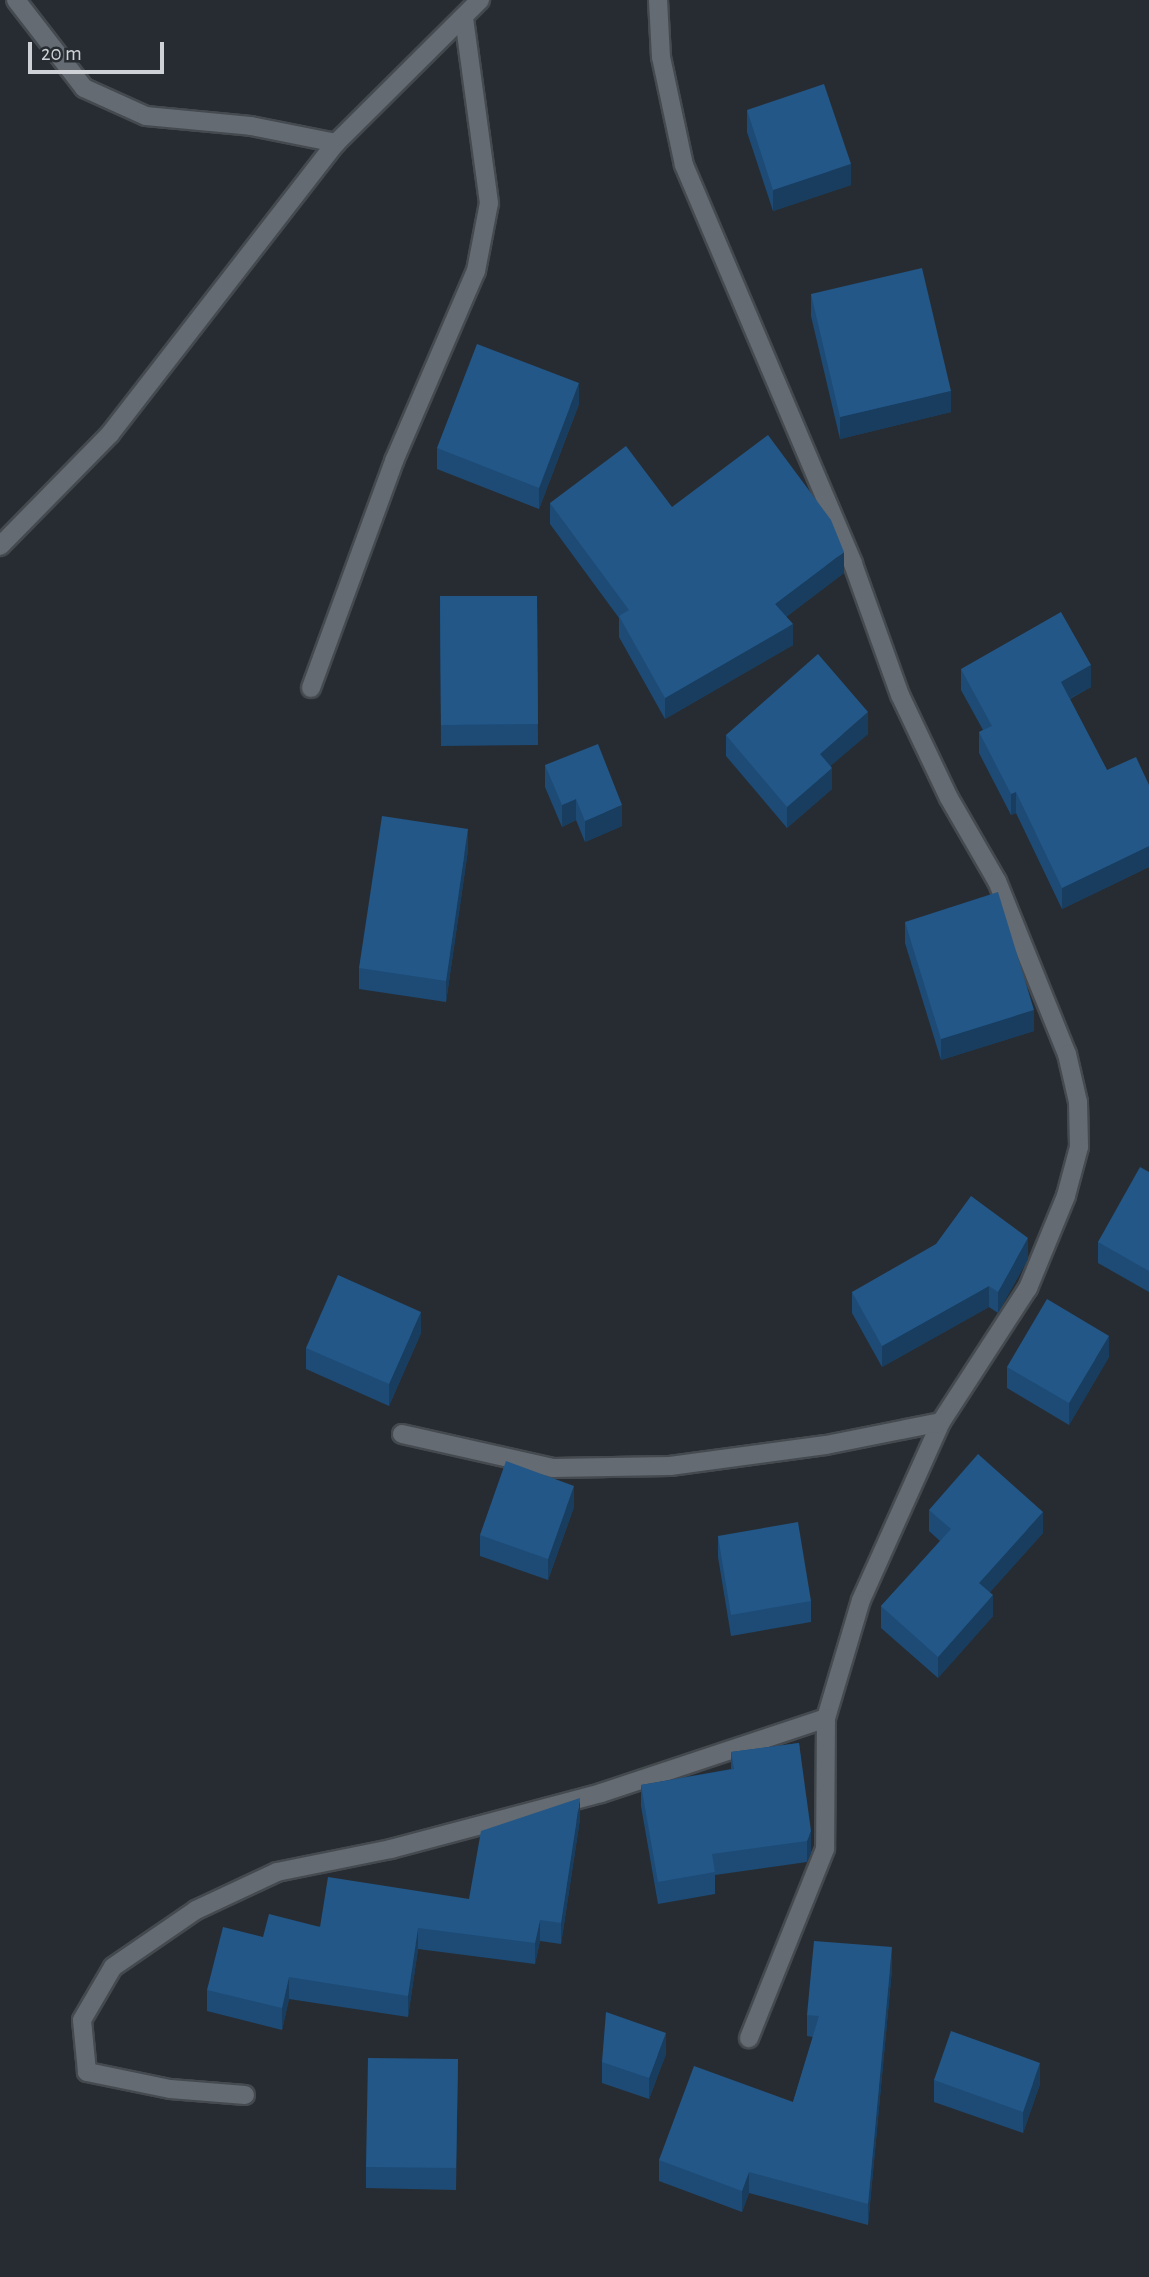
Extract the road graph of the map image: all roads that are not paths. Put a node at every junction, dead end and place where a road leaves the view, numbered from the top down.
1 (16, 0) edge
2 (480, 0) edge
3 (658, 0) edge
4 (464, 19) junction
5 (337, 143) junction
6 (0, 546) edge
7 (311, 688) dead end
8 (942, 1422) junction
9 (402, 1434) dead end
10 (827, 1718) junction
11 (749, 2038) dead end
12 (244, 2095) dead end

1 - 5 street
2 - 4 street
3 - 8 street
4 - 5 street
4 - 7 street
5 - 6 street
8 - 9 street
8 - 10 street
10 - 11 street
10 - 12 street

